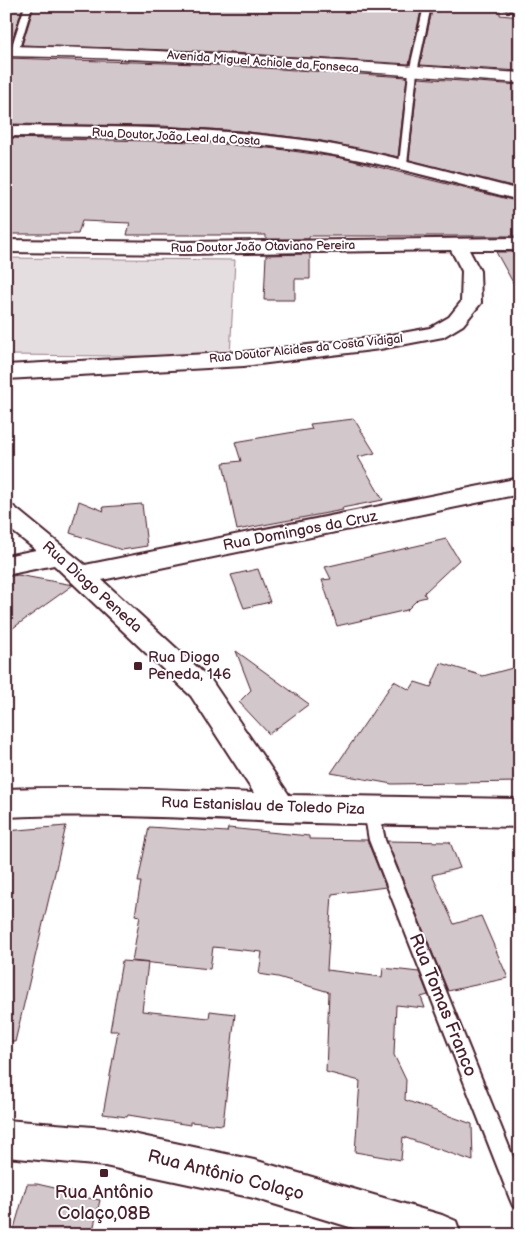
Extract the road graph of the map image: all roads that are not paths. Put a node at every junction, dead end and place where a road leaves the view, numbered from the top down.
1 (29, 6) edge
2 (428, 6) edge
3 (511, 6) edge
4 (520, 8) edge
5 (10, 52) edge
6 (413, 72) junction
7 (520, 78) edge
8 (6, 131) edge
9 (403, 164) junction
10 (520, 196) edge
11 (457, 244) junction
12 (520, 244) edge
13 (6, 246) edge
14 (6, 372) edge
15 (520, 486) edge
16 (6, 513) edge
17 (59, 555) junction
18 (6, 566) edge
19 (81, 575) junction
20 (6, 803) edge
21 (281, 808) junction
22 (372, 810) junction
23 (520, 812) edge
24 (6, 1138) edge
25 (520, 1199) edge
26 (442, 1235) edge

1 - 5 lane
2 - 6 lane
3 - 4 street
5 - 6 street, Avenida Miguel Achiole da Fonseca
6 - 7 street, Avenida Miguel Achiole da Fonseca
6 - 9 lane
8 - 9 street, Rua Doutor João Leal da Costa
9 - 10 street, Rua Doutor João Leal da Costa
11 - 12 street, Rua Doutor João Otaviano Pereira
11 - 13 street, Rua Doutor João Otaviano Pereira
11 - 14 street, Rua Doutor Alcides da Costa Vidigal
15 - 19 street, Rua Domingos da Cruz
16 - 17 street, Rua Diogo Peneda
17 - 18 street
17 - 19 street, Rua Diogo Peneda
19 - 21 street, Rua Diogo Peneda
20 - 21 street, Rua Estanislau de Toledo Piza
21 - 22 street, Rua Estanislau de Toledo Piza
22 - 23 street, Rua Estanislau de Toledo Piza
22 - 25 lane, Rua Tomas Franco
24 - 26 street, Rua Antônio Colaço

